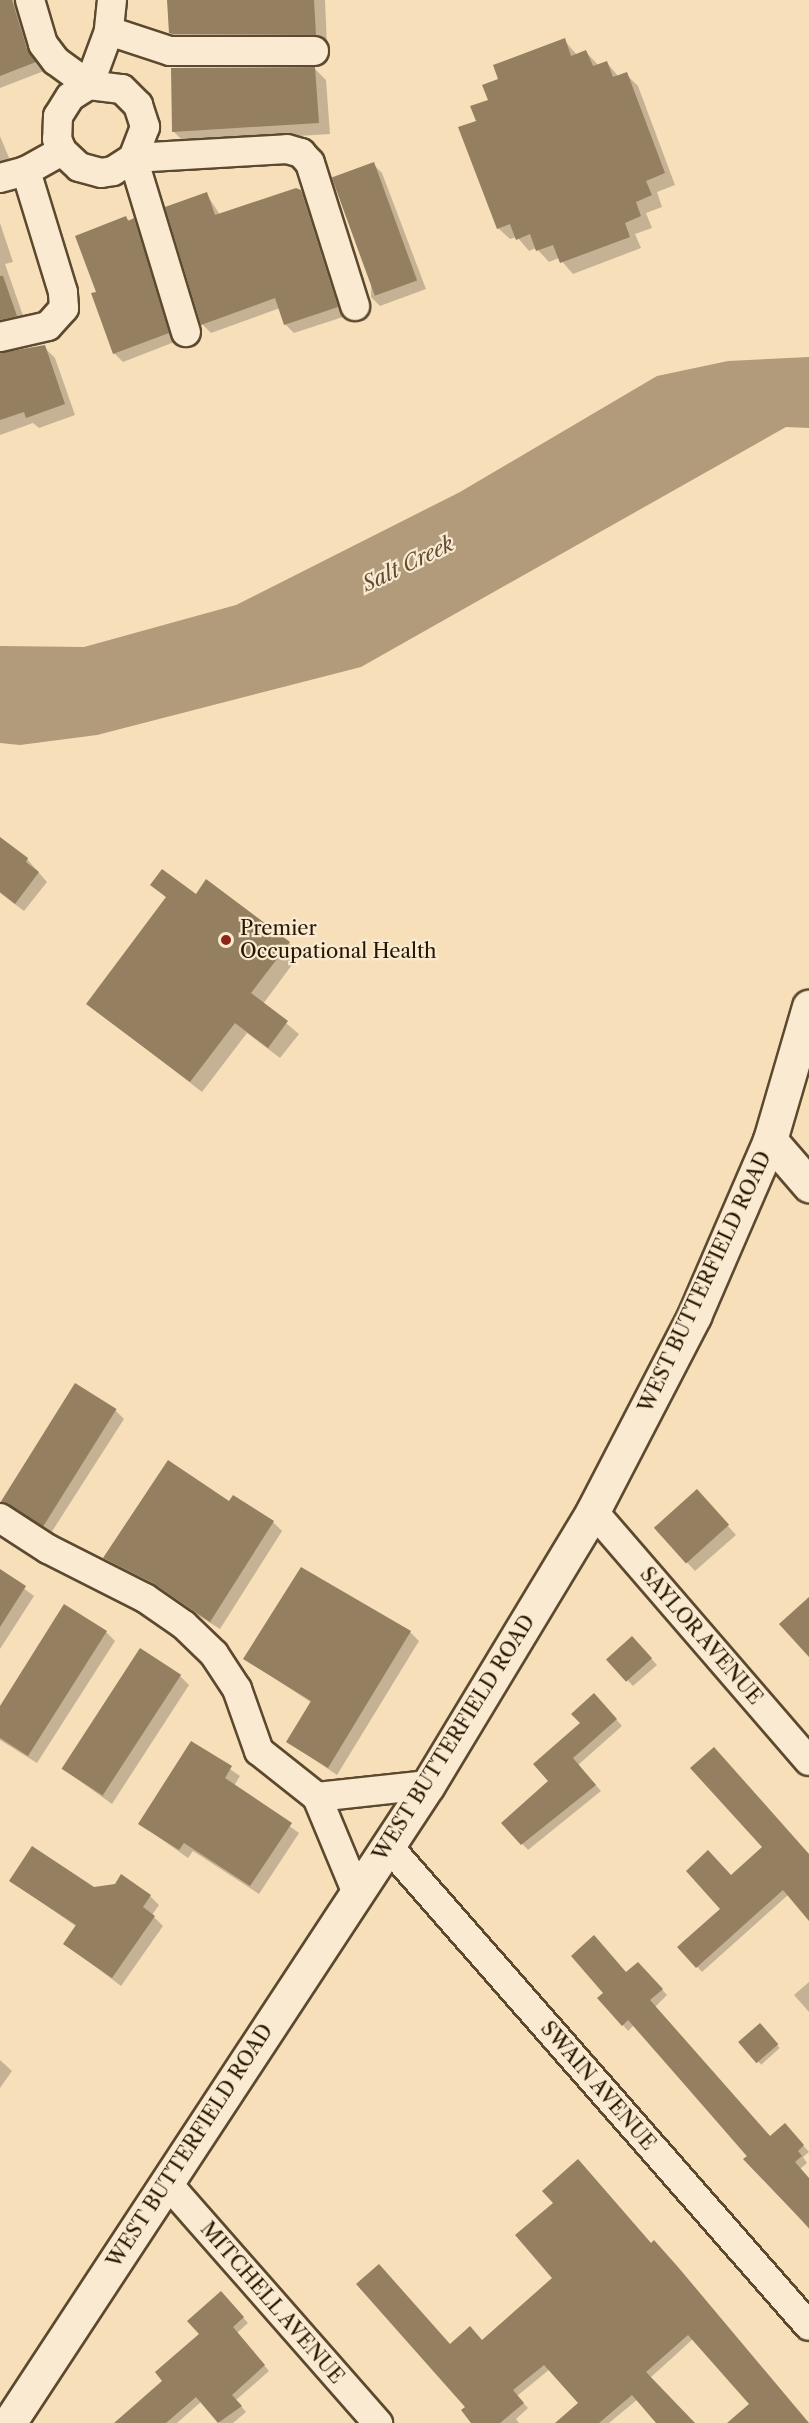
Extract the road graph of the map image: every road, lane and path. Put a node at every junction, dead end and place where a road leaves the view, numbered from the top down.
1 (30, 0) edge
2 (112, 0) edge
3 (109, 31) junction
4 (314, 51) dead end
5 (89, 85) junction
6 (62, 151) junction
7 (137, 152) junction
8 (13, 174) edge
9 (355, 306) dead end
10 (186, 332) dead end
11 (0, 337) edge
12 (809, 1006) edge
13 (770, 1140) junction
14 (809, 1185) edge
15 (593, 1511) junction
16 (0, 1518) edge
17 (809, 1761) edge
18 (428, 1785) junction
19 (317, 1797) junction
20 (388, 1846) junction
21 (357, 1893) junction
22 (167, 2183) junction
23 (809, 2326) edge
24 (9, 2423) edge
25 (378, 2423) edge

1 - 5 street
2 - 3 street
3 - 4 street
3 - 5 street
5 - 6 street
5 - 7 street
6 - 7 street
6 - 8 street
7 - 9 street
7 - 10 street
8 - 11 street
12 - 13 main road, WEST BUTTERFIELD ROAD
13 - 14 main road
13 - 15 main road, WEST BUTTERFIELD ROAD
15 - 17 street, SAYLOR AVENUE
15 - 18 main road, WEST BUTTERFIELD ROAD
16 - 19 street
18 - 19 street
18 - 20 main road, WEST BUTTERFIELD ROAD
19 - 21 street
20 - 21 main road, WEST BUTTERFIELD ROAD
20 - 23 street, SWAIN AVENUE
21 - 22 main road, WEST BUTTERFIELD ROAD
22 - 24 main road, WEST BUTTERFIELD ROAD
22 - 25 street, MITCHELL AVENUE

